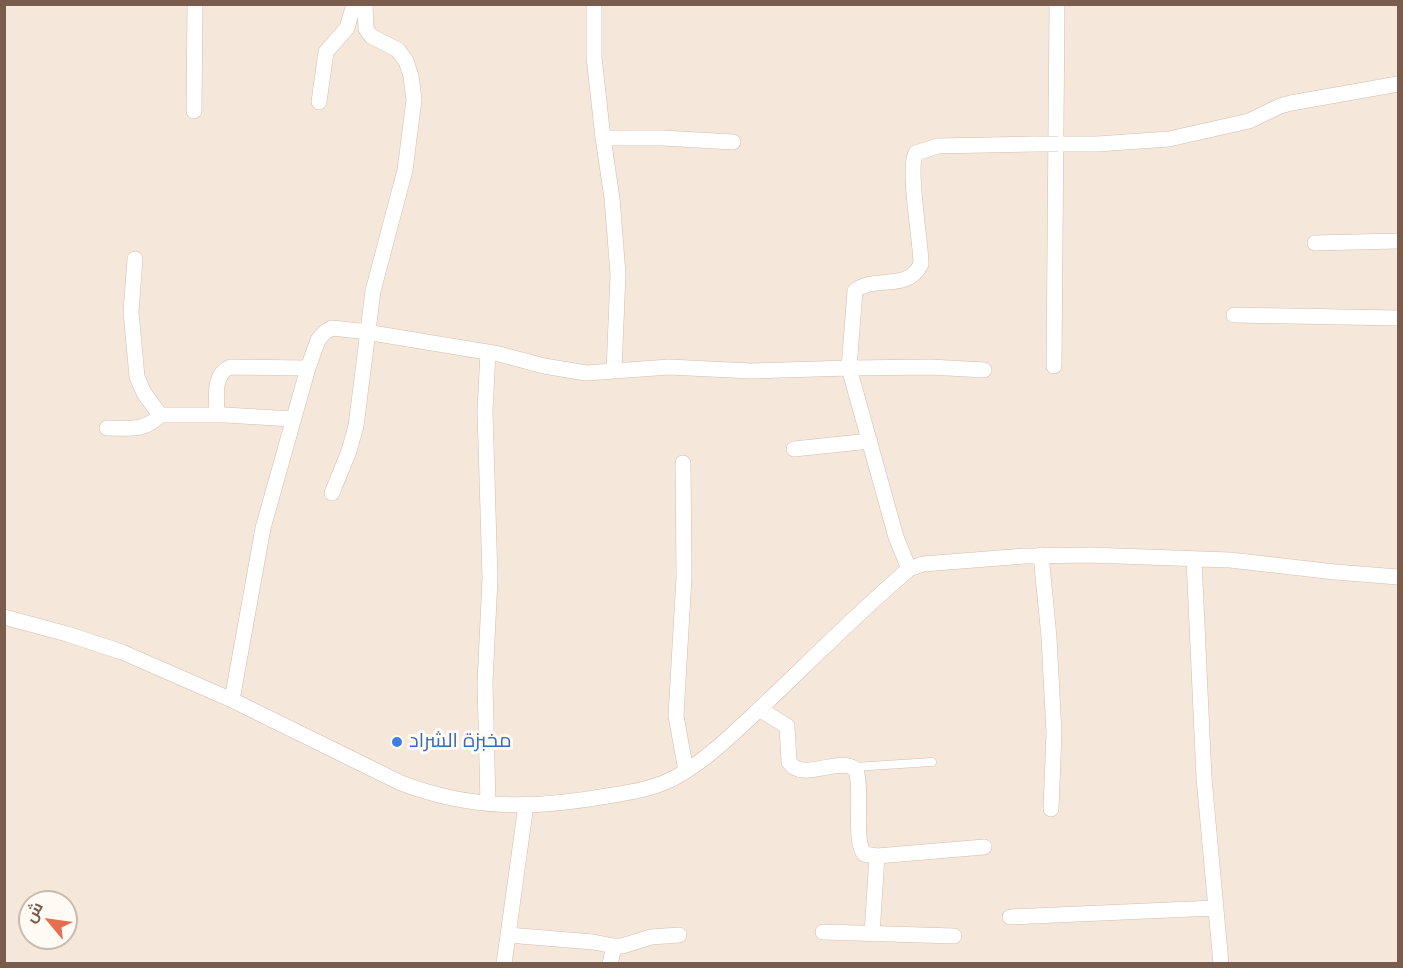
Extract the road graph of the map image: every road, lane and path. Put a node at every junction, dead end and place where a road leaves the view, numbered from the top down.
1 (195, 4) edge
2 (354, 4) edge
3 (365, 4) edge
4 (594, 4) edge
5 (1057, 4) edge
6 (1398, 84) edge
7 (320, 102) dead end
8 (194, 111) dead end
9 (603, 138) junction
10 (733, 142) dead end
11 (1398, 242) edge
12 (1316, 243) dead end
13 (135, 260) dead end
14 (1234, 315) dead end
15 (1398, 318) edge
16 (369, 332) junction
17 (488, 352) junction
18 (1054, 366) dead end
19 (308, 368) junction
20 (849, 368) junction
21 (984, 370) dead end
22 (614, 371) junction
23 (160, 415) junction
24 (217, 415) junction
25 (293, 419) junction
26 (107, 428) dead end
27 (870, 441) junction
28 (794, 449) dead end
29 (683, 463) dead end
30 (333, 493) dead end
31 (1041, 555) junction
32 (1194, 559) junction
33 (916, 566) junction
34 (1398, 578) edge
35 (4, 617) edge
36 (232, 700) junction
37 (764, 712) junction
38 (932, 762) dead end
39 (853, 767) junction
40 (686, 771) junction
41 (488, 803) junction
42 (526, 805) junction
43 (1051, 809) dead end
44 (984, 847) dead end
45 (877, 856) junction
46 (1215, 908) junction
47 (1010, 916) dead end
48 (823, 932) dead end
49 (872, 934) junction
50 (508, 935) junction
51 (679, 935) dead end
52 (954, 936) dead end
53 (614, 946) junction
54 (504, 963) edge
55 (610, 963) edge
56 (1221, 963) edge

1 - 8 street
2 - 7 street
3 - 16 street
4 - 9 street
5 - 18 street
6 - 20 street, bridge
9 - 10 street
9 - 22 street
11 - 12 street
13 - 23 street
14 - 15 street
16 - 17 street
16 - 19 street
16 - 30 street
17 - 22 street
17 - 41 street
19 - 24 street
19 - 25 street
20 - 21 street
20 - 22 street
20 - 27 street
23 - 24 street
23 - 26 street
24 - 25 street
25 - 36 street
27 - 28 street
27 - 33 street
29 - 40 street
31 - 32 street
31 - 33 street
31 - 43 street
32 - 34 street
32 - 46 street
33 - 37 street
35 - 36 street
36 - 41 street
37 - 39 street
37 - 40 street
38 - 39 lane
39 - 45 street
40 - 42 street
41 - 42 street
42 - 50 street
44 - 45 street
45 - 49 street
46 - 47 street
46 - 56 street
48 - 49 street
49 - 52 street
50 - 53 street
50 - 54 street
51 - 53 street
53 - 55 street

